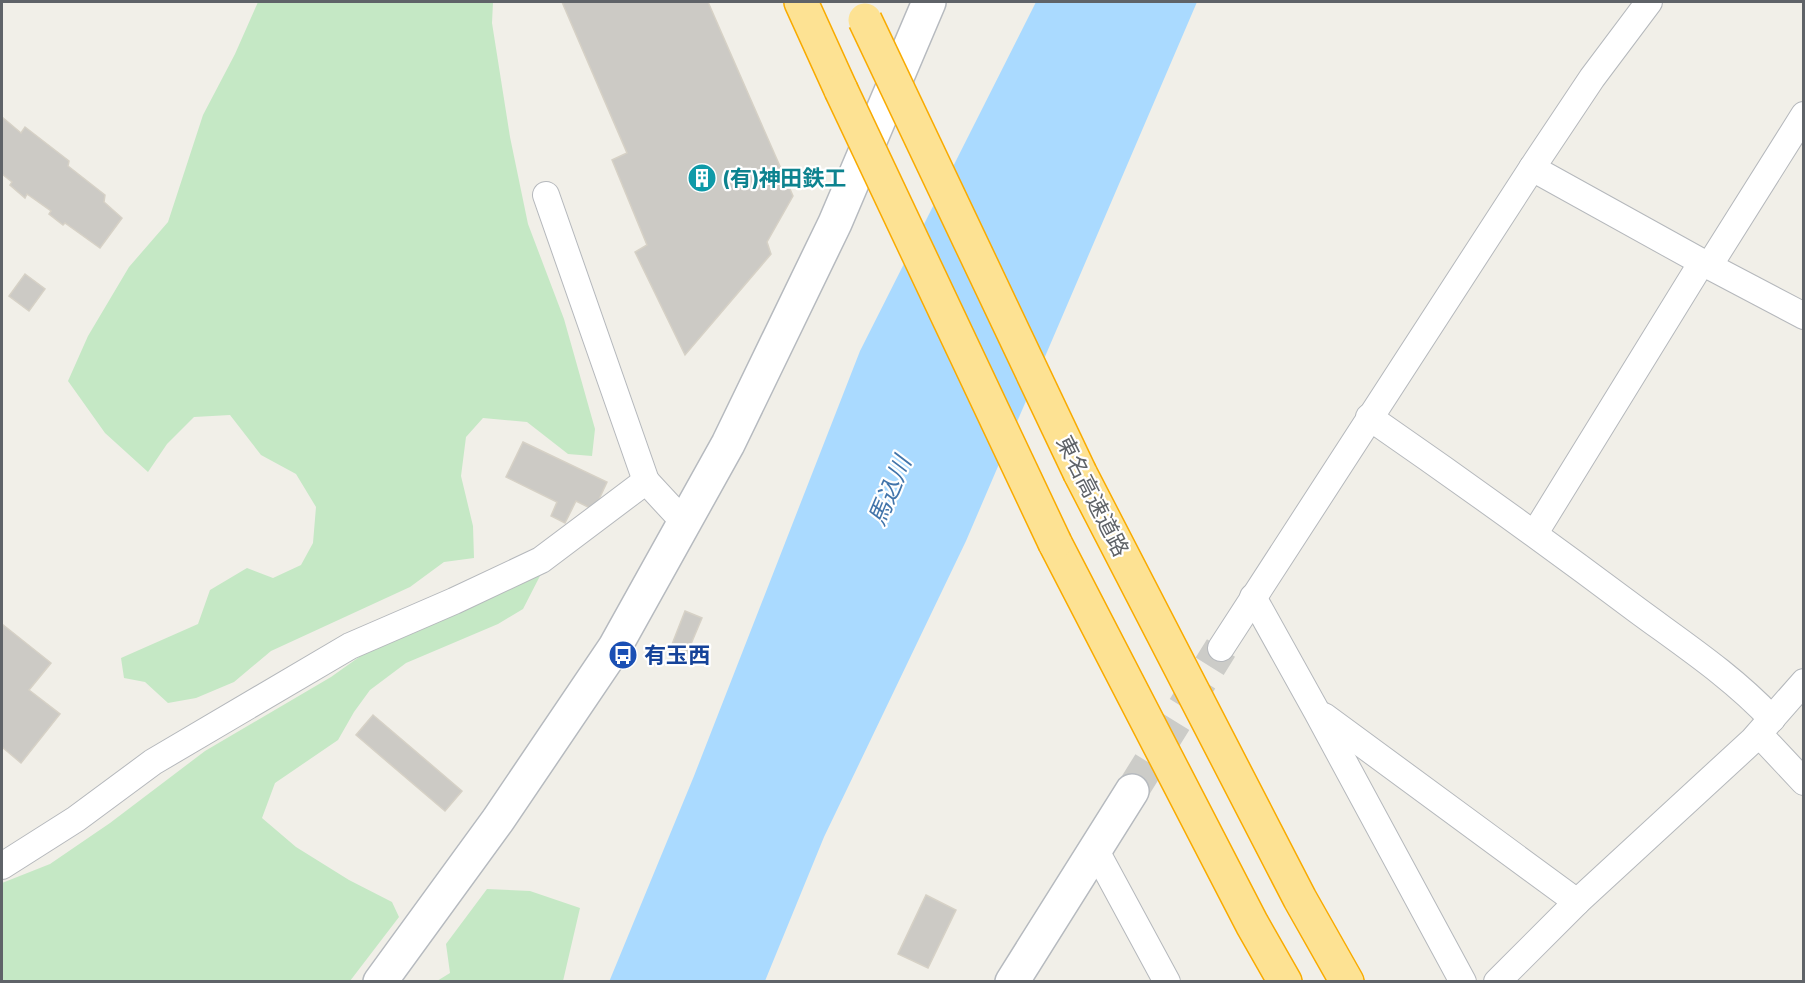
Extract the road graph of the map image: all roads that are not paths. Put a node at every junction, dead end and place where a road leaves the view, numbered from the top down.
1 (801, 2) edge
2 (929, 2) edge
3 (1649, 2) edge
4 (861, 11) edge
5 (1803, 115) edge
6 (1532, 168) junction
7 (546, 195) dead end
8 (1706, 264) junction
9 (1803, 316) edge
10 (1370, 417) junction
11 (646, 481) junction
12 (684, 521) junction
13 (1534, 533) junction
14 (1253, 597) junction
15 (1221, 648) tunnel mouth
16 (1803, 682) edge
17 (1317, 712) junction
18 (1766, 726) junction
19 (1803, 782) edge
20 (1132, 791) tunnel mouth
21 (1095, 849) junction
22 (2, 866) edge
23 (1577, 902) junction
24 (380, 981) edge
25 (1012, 981) edge
26 (1167, 981) edge
27 (1285, 981) edge
28 (1347, 981) edge
29 (1463, 981) edge
30 (1497, 981) edge

1 - 27 highway, bridge
2 - 12 street
3 - 6 street
4 - 28 highway, 東名高速道路, bridge
5 - 8 street
6 - 8 street
6 - 10 street
7 - 11 street
8 - 9 street
8 - 13 street
10 - 13 street
10 - 14 street
11 - 12 street
11 - 22 street
12 - 24 street
13 - 18 street
14 - 15 street
14 - 17 street
16 - 18 street
17 - 23 street
17 - 29 street
18 - 19 street
18 - 23 street
20 - 21 street
21 - 25 street
21 - 26 street
23 - 30 street

